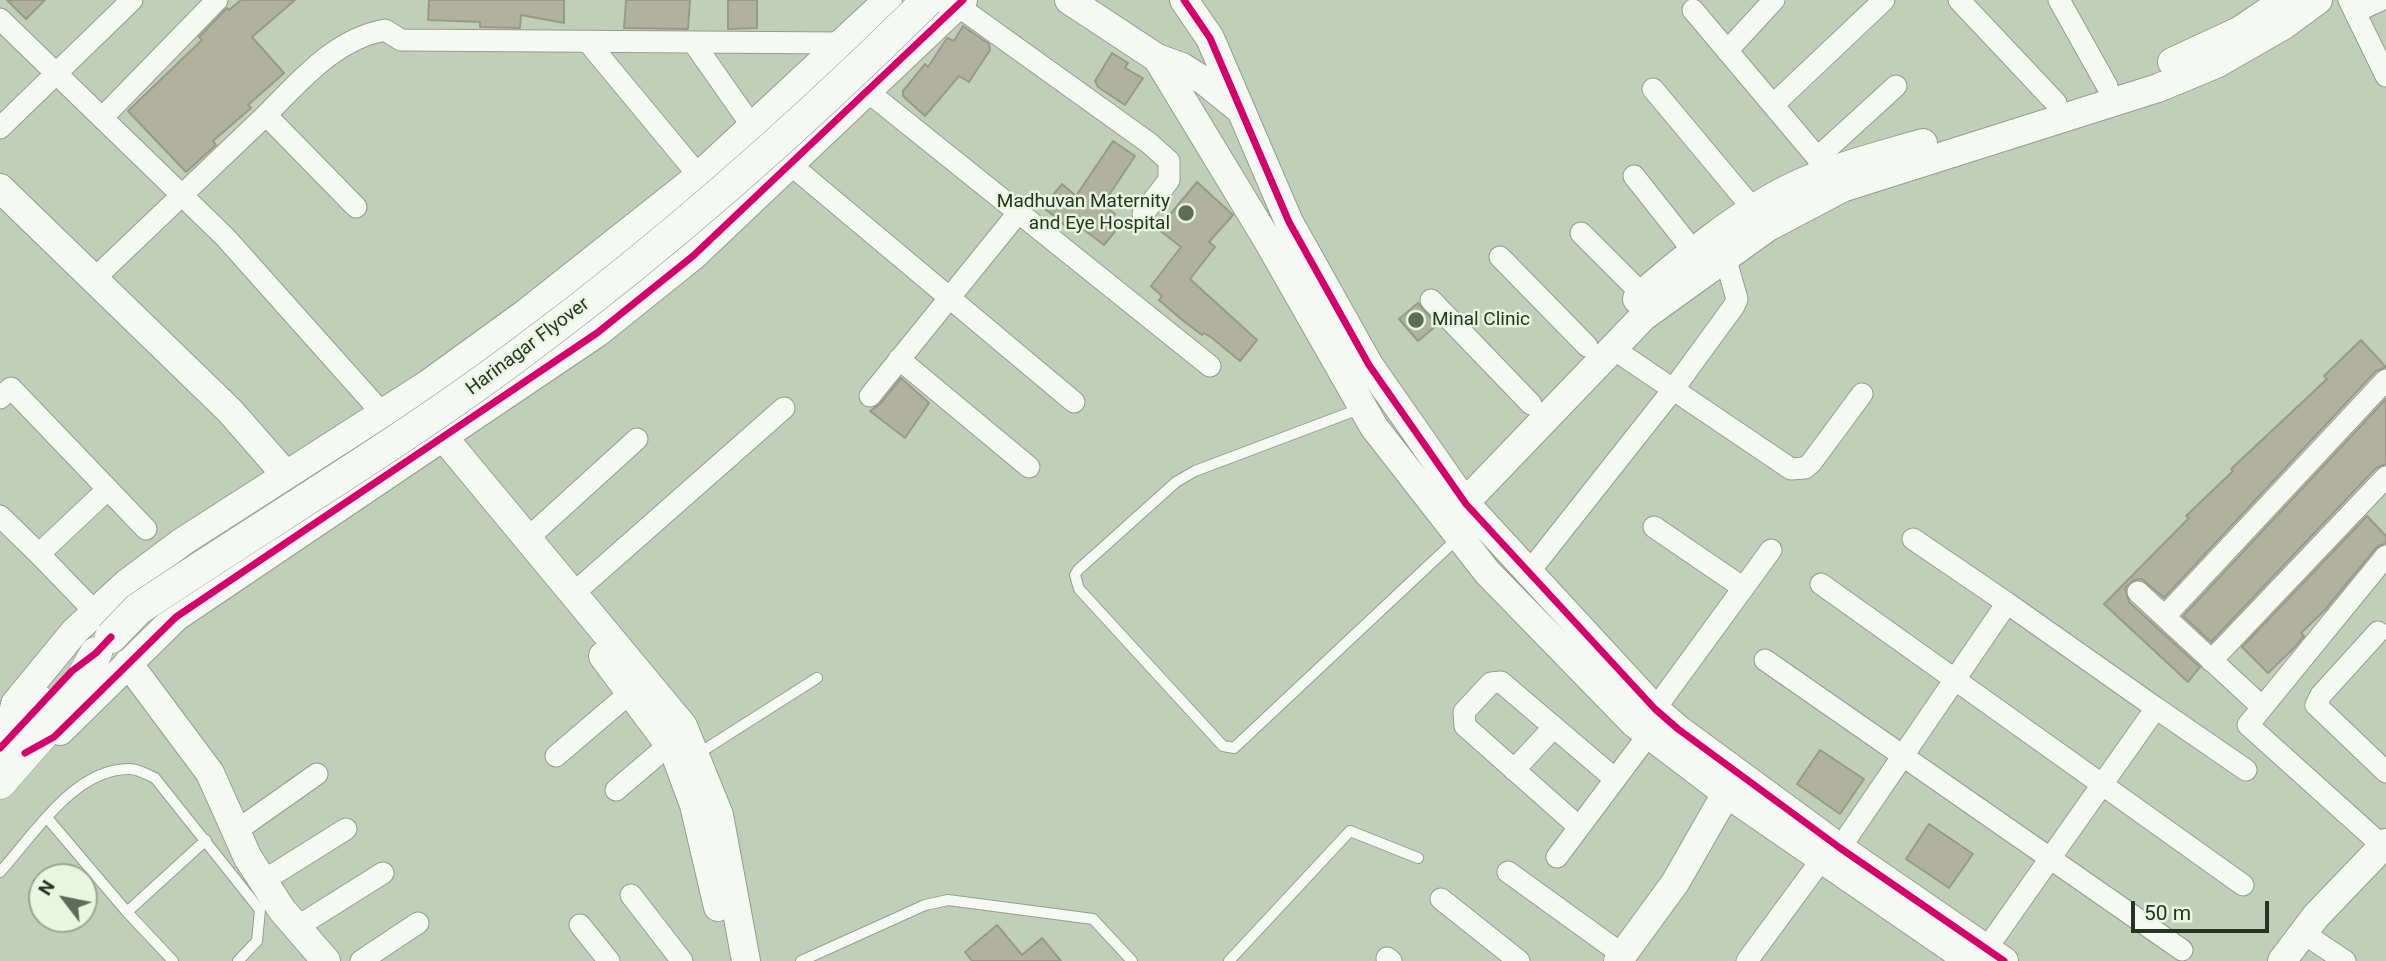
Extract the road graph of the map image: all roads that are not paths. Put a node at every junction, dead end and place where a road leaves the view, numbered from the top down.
1 (132, 0) edge
2 (217, 0) edge
3 (888, 0) edge
4 (1069, 0) edge
5 (1184, 0) edge
6 (1774, 0) edge
7 (1884, 0) edge
8 (1959, 0) edge
9 (2059, 0) edge
10 (2285, 0) edge
11 (2318, 0) edge
12 (2381, 0) edge
13 (949, 2) edge
14 (2353, 6) edge
15 (1693, 10) dead end
16 (0, 19) edge
17 (588, 42) junction
18 (693, 42) junction
19 (841, 43) junction
20 (1727, 51) junction
21 (1157, 58) junction
22 (56, 72) junction
23 (2386, 76) edge
24 (1896, 86) dead end
25 (2106, 86) junction
26 (1653, 89) dead end
27 (867, 91) junction
28 (2056, 103) junction
29 (1773, 105) junction
30 (1241, 110) junction
31 (266, 115) junction
32 (102, 118) junction
33 (752, 126) junction
34 (0, 128) edge
35 (791, 165) junction
36 (1829, 172) junction
37 (699, 176) junction
38 (1634, 176) dead end
39 (0, 188) edge
40 (184, 197) junction
41 (356, 207) dead end
42 (1754, 210) junction
43 (1018, 213) junction
44 (1143, 214) dead end
45 (1581, 233) dead end
46 (1280, 234) junction
47 (1694, 252) junction
48 (1500, 257) dead end
49 (1725, 257) junction
50 (94, 279) junction
51 (1642, 294) junction
52 (947, 299) junction
53 (1431, 300) dead end
54 (1599, 347) junction
55 (900, 359) junction
56 (1210, 366) dead end
57 (2386, 380) edge
58 (1672, 391) junction
59 (1862, 394) dead end
60 (870, 396) dead end
61 (0, 398) edge
62 (1074, 402) dead end
63 (396, 404) junction
64 (1531, 404) junction
65 (1363, 407) junction
66 (784, 408) dead end
67 (637, 439) dead end
68 (433, 442) junction
69 (1029, 467) dead end
70 (286, 475) junction
71 (2386, 477) edge
72 (108, 489) junction
73 (1452, 511) junction
74 (0, 516) edge
75 (1654, 527) dead end
76 (146, 529) dead end
77 (528, 538) junction
78 (1913, 539) dead end
79 (1771, 550) dead end
80 (39, 554) junction
81 (2386, 556) edge
82 (1529, 572) junction
83 (1821, 584) dead end
84 (1742, 587) junction
85 (575, 592) junction
86 (2138, 592) dead end
87 (2007, 603) junction
88 (2165, 616) junction
89 (2378, 632) dead end
90 (107, 641) junction
91 (1765, 660) dead end
92 (2211, 661) junction
93 (817, 678) dead end
94 (1955, 679) junction
95 (631, 692) junction
96 (2263, 707) junction
97 (2156, 708) junction
98 (1652, 722) junction
99 (1554, 727) junction
100 (22, 737) edge
101 (670, 744) junction
102 (696, 755) junction
103 (556, 756) dead end
104 (1903, 756) junction
105 (1514, 770) junction
106 (2246, 770) dead end
107 (2386, 772) edge
108 (317, 774) dead end
109 (1615, 779) junction
110 (0, 783) edge
111 (1732, 784) junction
112 (2102, 784) junction
113 (616, 790) dead end
114 (48, 819) junction
115 (1579, 827) junction
116 (346, 829) dead end
117 (236, 831) junction
118 (206, 840) junction
119 (2385, 846) edge
120 (1831, 853) junction
121 (1557, 857) dead end
122 (1418, 858) dead end
123 (2050, 858) junction
124 (0, 872) edge
125 (1508, 872) dead end
126 (383, 873) dead end
127 (263, 881) junction
128 (2243, 885) dead end
129 (631, 895) dead end
130 (1441, 899) dead end
131 (127, 912) junction
132 (418, 923) dead end
133 (580, 925) dead end
134 (297, 927) junction
135 (2303, 933) junction
136 (2182, 950) dead end
137 (1987, 957) edge
138 (1620, 958) edge
139 (173, 961) edge
140 (238, 961) edge
141 (326, 961) edge
142 (361, 961) edge
143 (609, 961) edge
144 (682, 961) edge
145 (728, 961) edge
146 (746, 961) edge
147 (801, 961) edge
148 (1132, 961) edge
149 (1229, 961) edge
150 (1519, 961) edge
151 (1747, 961) edge
152 (2282, 961) edge
153 (2345, 961) edge

1 - 22 street
2 - 32 street
3 - 19 street
4 - 21 street
5 - 30 street
6 - 20 street
7 - 29 street
8 - 28 street
9 - 25 street
10 - 25 street
11 - 36 street
12 - 14 street
13 - 27 street
13 - 44 street
13 - 90 main road, Harinagar Flyover, bridge
14 - 23 street
15 - 20 street
16 - 22 street
17 - 18 street
17 - 31 street
17 - 37 street
18 - 19 street
18 - 33 street
19 - 33 street
20 - 29 street
21 - 30 street
21 - 46 street
22 - 32 street
22 - 34 street
24 - 36 street
25 - 28 street
26 - 42 street
27 - 35 street
27 - 43 street
28 - 36 street
29 - 36 street
30 - 46 street
31 - 40 street
31 - 41 street
32 - 40 street
33 - 37 street
35 - 52 street
35 - 68 street
36 - 42 street
36 - 49 street
37 - 63 street
38 - 47 street
39 - 50 street
40 - 50 street
40 - 63 street
42 - 47 street
43 - 52 street
43 - 56 street
45 - 51 street
46 - 65 street
46 - 73 street
47 - 51 street
48 - 54 street
49 - 54 street
49 - 58 street
50 - 70 street
51 - 54 street
52 - 55 street
52 - 62 street
53 - 64 street
54 - 58 street
54 - 64 street
54 - 73 street
55 - 60 street
55 - 69 street
57 - 88 street
58 - 59 street
58 - 82 street
61 - 72 street
63 - 68 street
63 - 70 street
64 - 73 street
65 - 73 street
65 - 73 lane
66 - 85 street
67 - 77 street
68 - 77 street
68 - 90 street
68 - 95 street
70 - 90 street
71 - 92 street
72 - 76 street
72 - 80 street
73 - 82 street
73 - 98 street
74 - 80 street
75 - 84 street
77 - 85 street
78 - 87 street
79 - 84 street
80 - 90 street
81 - 96 street
82 - 98 street
83 - 94 street
84 - 98 street
85 - 102 street
86 - 88 street
87 - 94 street
87 - 97 street
88 - 92 street
89 - 107 street
90 - 100 main road, Harinagar Flyover
90 - 100 street
90 - 117 street
91 - 104 street
92 - 96 street
93 - 102 lane
94 - 104 street
94 - 112 street
95 - 101 street
95 - 103 street
96 - 119 street
97 - 106 street
97 - 112 street
98 - 109 street
98 - 111 street
99 - 105 street
99 - 105 street
99 - 109 street
100 - 110 main road, Harinagar Flyover
101 - 113 street
101 - 145 street
102 - 146 street
104 - 120 street
104 - 123 street
105 - 115 street
108 - 117 street
109 - 115 street
111 - 120 street
111 - 138 street
112 - 123 street
112 - 128 street
114 - 118 lane
114 - 124 lane
114 - 131 lane
115 - 121 street
116 - 127 street
117 - 127 street
118 - 131 lane
118 - 140 lane
119 - 135 street
120 - 137 street
120 - 151 street
122 - 149 lane
123 - 136 street
123 - 137 street
125 - 138 street
126 - 134 street
127 - 134 street
129 - 144 street
130 - 150 street
131 - 139 lane
132 - 142 street
133 - 143 street
134 - 141 street
135 - 152 street
135 - 153 street
147 - 148 lane

